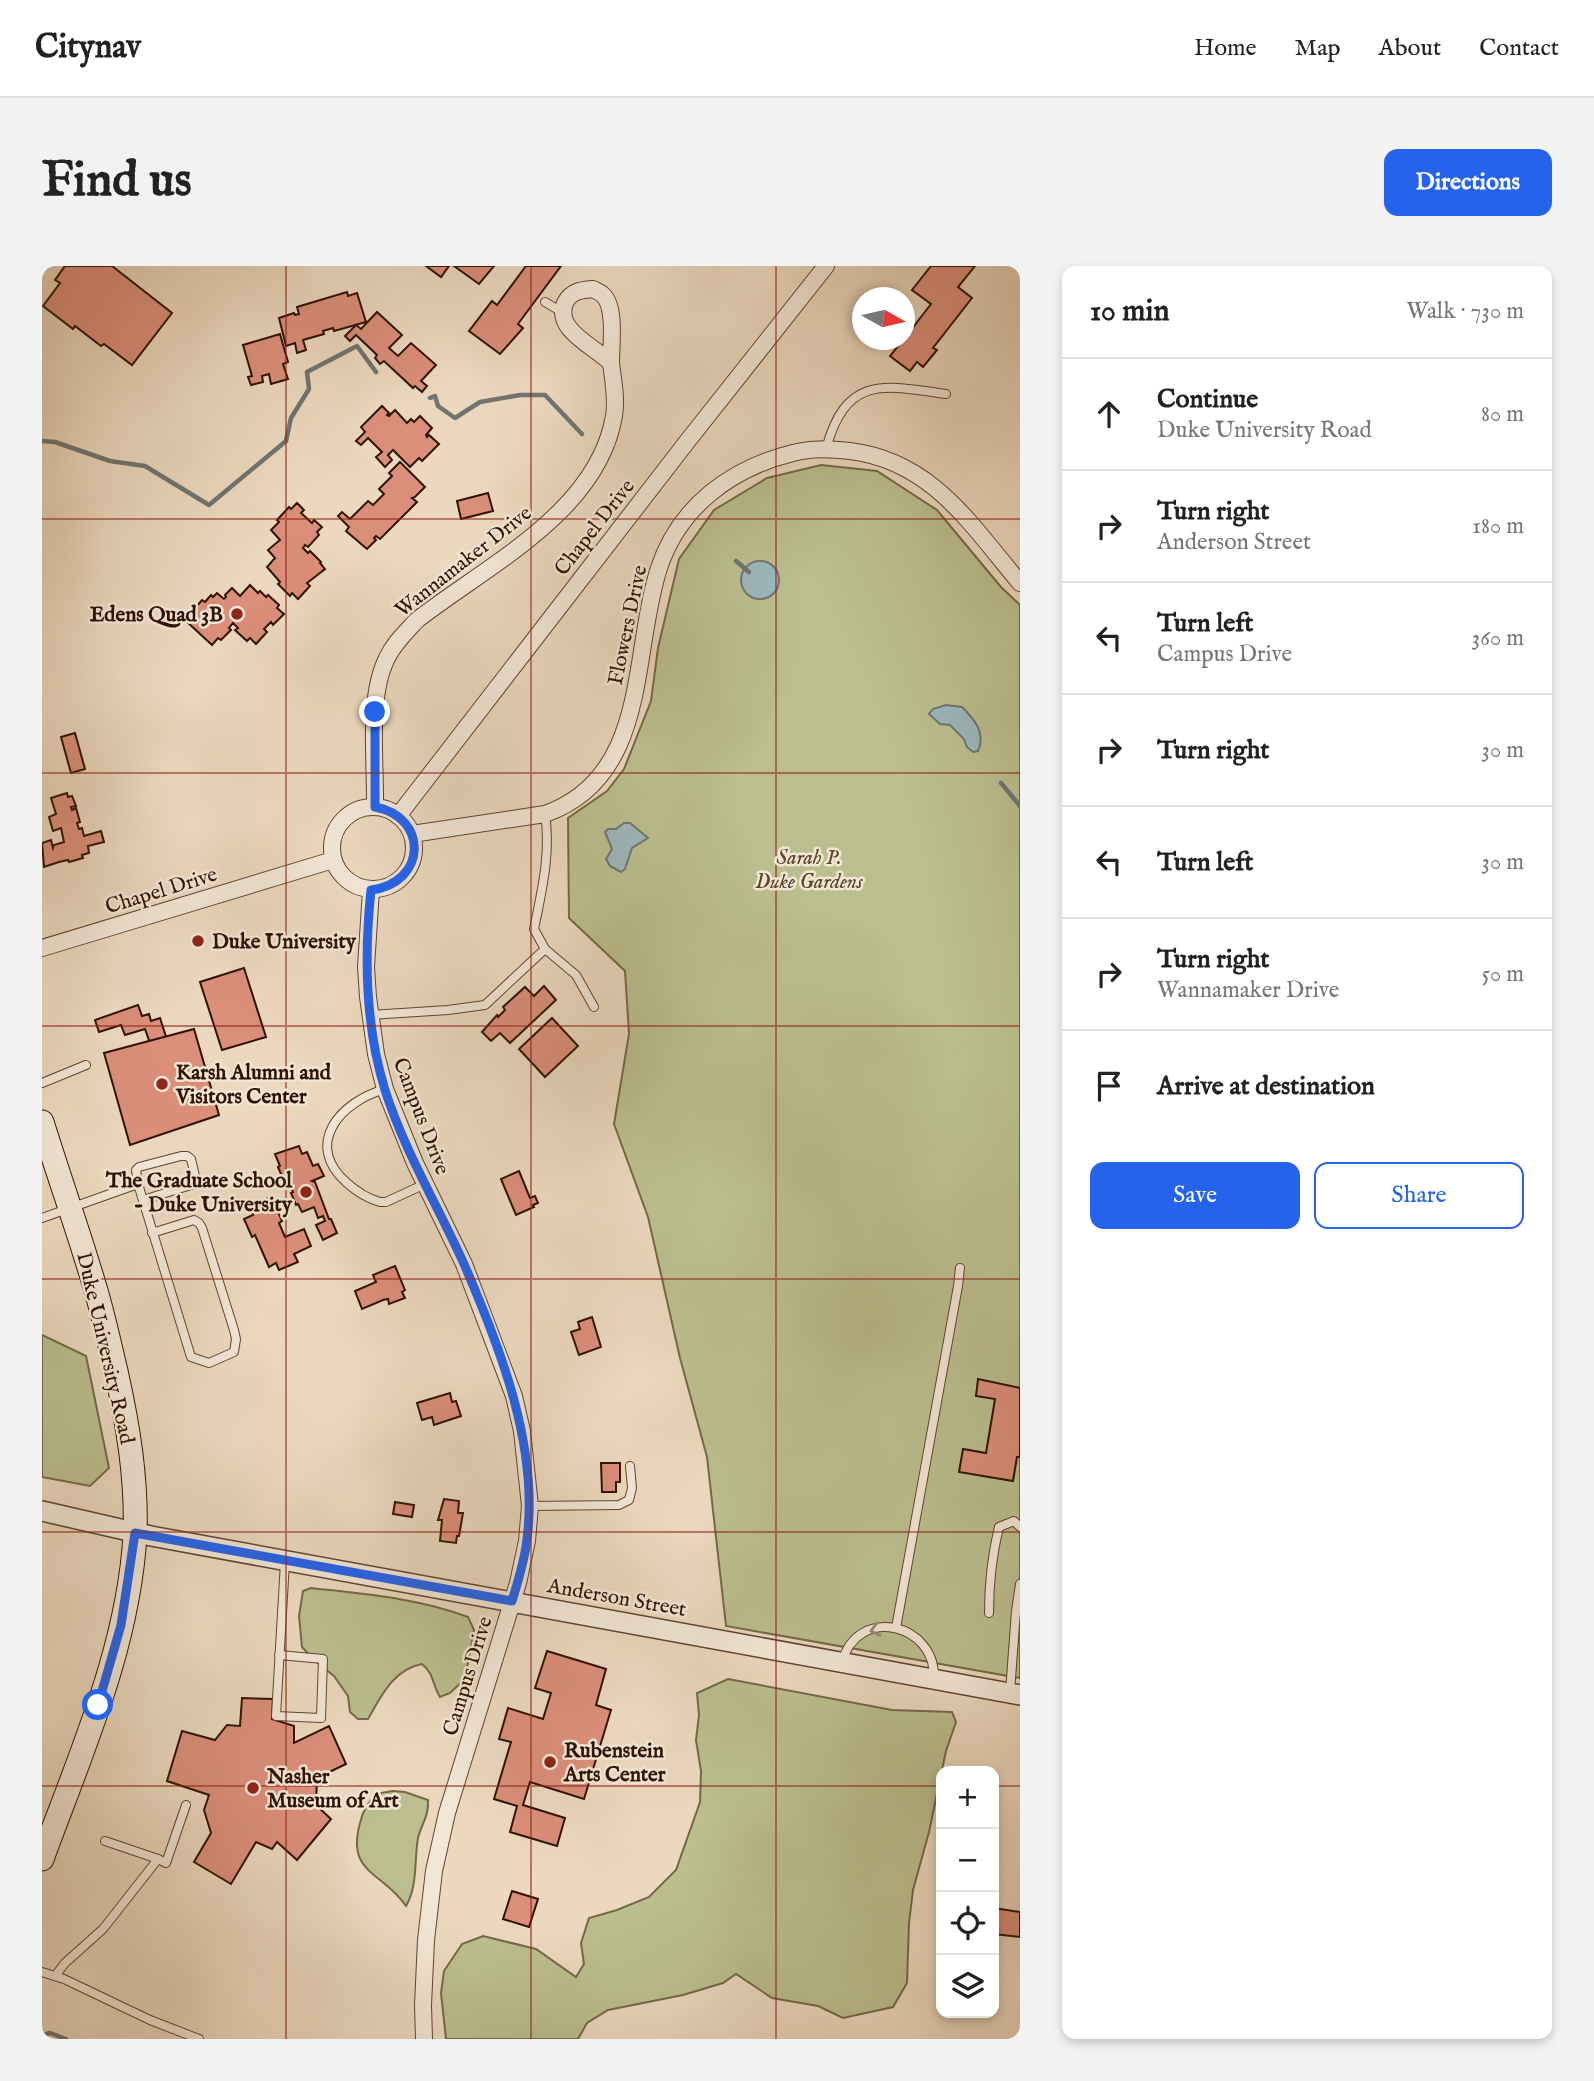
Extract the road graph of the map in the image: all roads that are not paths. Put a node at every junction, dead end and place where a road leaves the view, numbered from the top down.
1 (826, 266) edge
2 (545, 302) dead end
3 (562, 313) junction
4 (611, 363) junction
5 (946, 394) dead end
6 (826, 449) junction
7 (1020, 583) edge
8 (375, 807) junction
9 (545, 814) junction
10 (398, 816) junction
11 (412, 834) junction
12 (333, 860) junction
13 (371, 890) junction
14 (42, 948) edge
15 (545, 948) junction
16 (594, 1007) dead end
17 (370, 1015) junction
18 (86, 1065) dead end
19 (42, 1083) edge
20 (384, 1089) junction
21 (42, 1122) edge
22 (138, 1184) junction
23 (425, 1184) junction
24 (143, 1200) junction
25 (69, 1210) junction
26 (42, 1218) edge
27 (152, 1233) junction
28 (960, 1268) dead end
29 (630, 1466) dead end
30 (530, 1506) junction
31 (42, 1511) edge
32 (1020, 1527) edge
33 (135, 1533) junction
34 (285, 1559) junction
35 (1020, 1584) edge
36 (512, 1601) junction
37 (1018, 1611) edge
38 (989, 1613) dead end
39 (896, 1628) junction
40 (279, 1655) junction
41 (842, 1662) junction
42 (934, 1680) junction
43 (1015, 1694) edge
44 (186, 1805) dead end
45 (105, 1840) dead end
46 (158, 1858) junction
47 (42, 1859) edge
48 (42, 1972) edge
49 (55, 1976) junction
50 (199, 2039) edge
51 (424, 2039) edge

1 - 10 street, Chapel Drive
2 - 3 lane
3 - 4 street
3 - 4 street, Wannamaker Drive
4 - 8 street, Wannamaker Drive
5 - 6 lane
6 - 7 street, Flowers Drive
6 - 9 street, Flowers Drive
8 - 10 street
8 - 12 street
9 - 11 street, Flowers Drive
9 - 15 lane
10 - 11 street
11 - 13 street
12 - 13 street
12 - 14 street, Chapel Drive
13 - 17 street, Campus Drive
15 - 16 lane
15 - 17 lane
17 - 20 street, Campus Drive
18 - 19 lane
20 - 23 street, Campus Drive
20 - 23 lane
21 - 25 main road, Duke University Road
22 - 24 lane
22 - 24 lane
22 - 25 lane
23 - 30 street, Campus Drive
24 - 27 lane
25 - 26 lane
25 - 33 main road, Duke University Road
27 - 27 lane
28 - 39 lane
29 - 30 lane
30 - 36 street, Campus Drive
31 - 33 street, Anderson Street
32 - 38 lane
33 - 34 street, Anderson Street
33 - 47 main road, Duke University Road
34 - 36 street, Anderson Street
34 - 40 lane
35 - 37 lane
36 - 41 street, Anderson Street
36 - 51 street, Campus Drive
37 - 43 lane
39 -> 41 lane
39 - 42 lane
40 - 40 lane
41 - 42 street, Anderson Street
42 - 43 street, Anderson Street
44 - 46 lane
45 - 46 lane
46 - 49 lane
48 - 49 lane
49 - 50 lane

